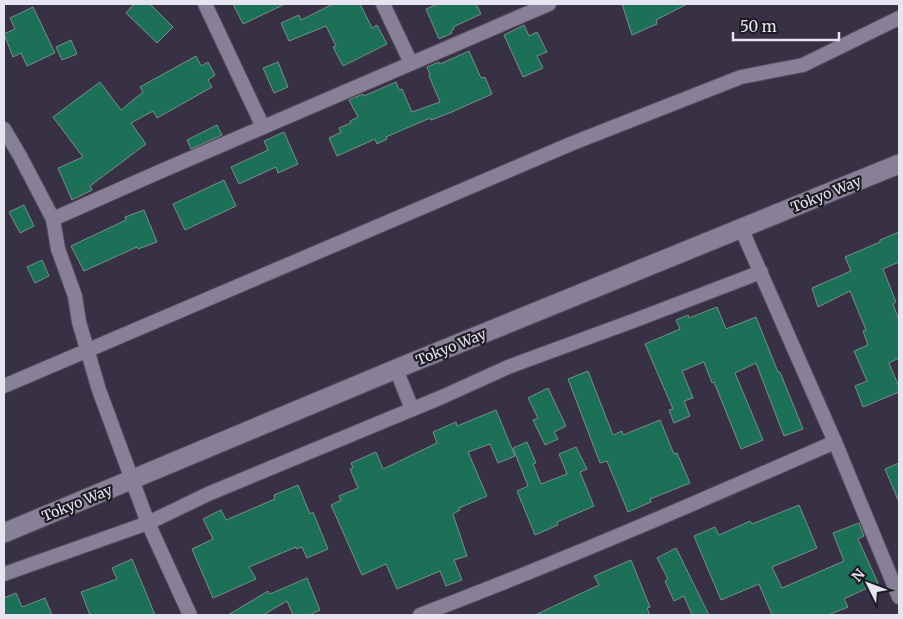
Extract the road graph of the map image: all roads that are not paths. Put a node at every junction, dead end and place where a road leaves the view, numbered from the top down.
1 (205, 4) edge
2 (383, 4) edge
3 (549, 4) edge
4 (899, 18) edge
5 (410, 63) junction
6 (263, 127) junction
7 (4, 129) edge
8 (899, 164) edge
9 (53, 219) junction
10 (741, 228) junction
11 (761, 272) junction
12 (87, 351) junction
13 (396, 369) junction
14 (4, 386) edge
15 (412, 409) junction
16 (835, 442) junction
17 (131, 481) junction
18 (148, 523) junction
19 (4, 533) edge
20 (4, 574) edge
21 (899, 597) edge
22 (190, 615) edge
23 (420, 615) edge

1 - 6 street
2 - 5 street
3 - 5 street
4 - 12 street
5 - 6 street
6 - 9 street
7 - 9 street
8 - 10 main road, Tokyo Way
9 - 12 street
10 - 11 street
10 - 13 main road, Tokyo Way
11 - 15 street
11 - 16 street
12 - 14 street
12 - 17 street
13 - 15 street
13 - 17 main road, Tokyo Way
15 - 18 street
16 - 21 street
16 - 23 street
17 - 18 street
17 - 19 main road, Tokyo Way
18 - 20 street
18 - 22 street

